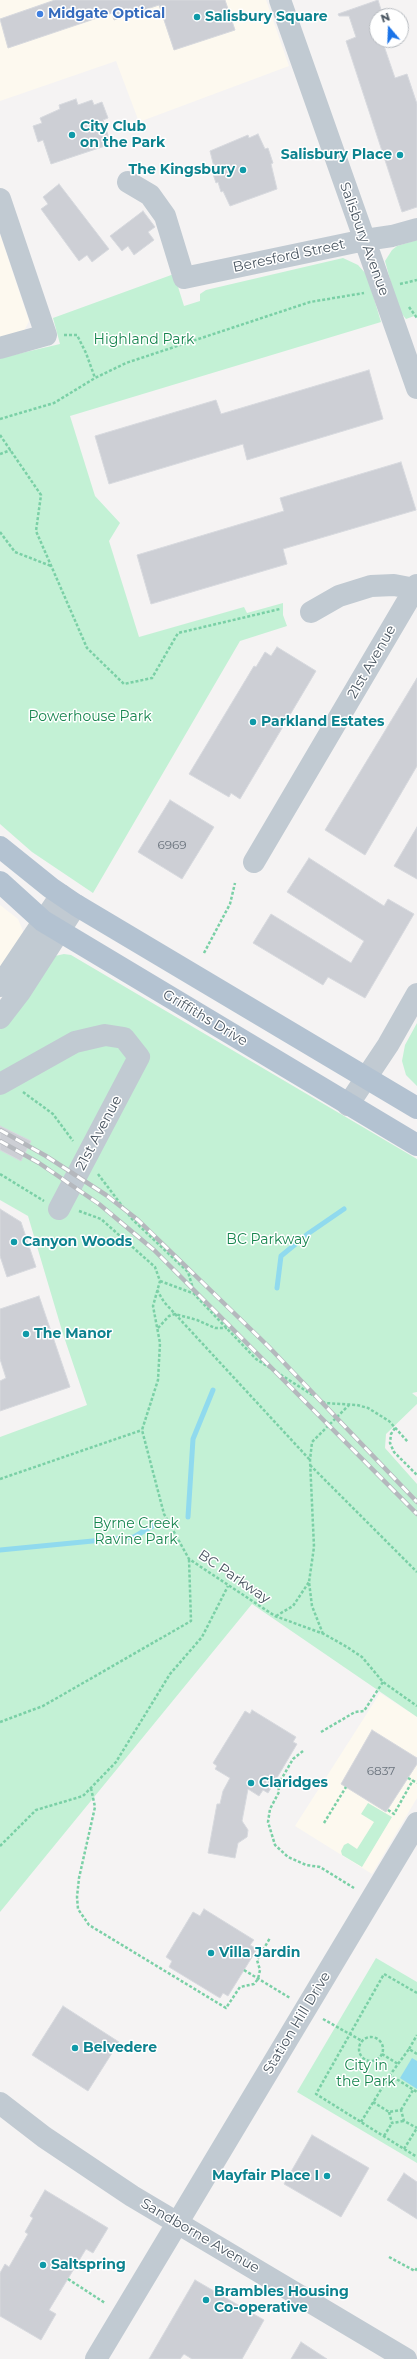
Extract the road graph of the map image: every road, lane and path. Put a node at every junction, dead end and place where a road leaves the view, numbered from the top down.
1 (280, 0) edge
2 (128, 182) dead end
3 (0, 199) edge
4 (417, 229) edge
5 (364, 240) junction
6 (417, 280) edge
7 (396, 285) dead end
8 (368, 293) dead end
9 (46, 335) junction
10 (0, 348) edge
11 (95, 378) junction
12 (417, 388) edge
13 (0, 419) edge
14 (0, 435) edge
15 (11, 450) junction
16 (0, 454) edge
17 (0, 532) edge
18 (51, 566) junction
19 (416, 587) edge
20 (280, 609) dead end
21 (311, 612) dead end
22 (0, 847) edge
23 (254, 862) dead end
24 (0, 882) edge
25 (235, 884) dead end
26 (69, 900) junction
27 (51, 926) junction
28 (204, 953) dead end
29 (0, 986) edge
30 (417, 994) edge
31 (0, 1018) edge
32 (365, 1078) junction
33 (2, 1083) edge
34 (348, 1105) junction
35 (417, 1108) edge
36 (417, 1145) edge
37 (86, 1157) junction
38 (0, 1174) edge
39 (60, 1209) junction
40 (160, 1281) junction
41 (157, 1290) junction
42 (195, 1295) junction
43 (175, 1314) junction
44 (157, 1328) junction
45 (227, 1328) junction
46 (350, 1405) junction
47 (396, 1428) junction
48 (142, 1430) junction
49 (408, 1442) dead end
50 (310, 1460) junction
51 (309, 1464) junction
52 (417, 1475) edge
53 (0, 1479) edge
54 (189, 1559) junction
55 (417, 1572) edge
56 (309, 1582) junction
57 (228, 1586) junction
58 (276, 1616) junction
59 (324, 1634) junction
60 (383, 1682) junction
61 (417, 1706) edge
62 (0, 1722) edge
63 (321, 1732) dead end
64 (303, 1751) dead end
65 (408, 1778) dead end
66 (413, 1780) junction
67 (417, 1783) edge
68 (346, 1787) dead end
69 (91, 1788) junction
70 (388, 1810) dead end
71 (324, 1823) dead end
72 (417, 1823) edge
73 (0, 1846) edge
74 (354, 1888) dead end
75 (270, 1938) dead end
76 (244, 1970) dead end
77 (258, 1979) junction
78 (417, 1993) edge
79 (290, 1998) dead end
80 (323, 2019) dead end
81 (349, 2034) junction
82 (417, 2035) edge
83 (362, 2041) junction
84 (409, 2049) junction
85 (382, 2054) junction
86 (417, 2054) edge
87 (398, 2064) junction
88 (390, 2075) junction
89 (413, 2090) junction
90 (417, 2092) edge
91 (373, 2102) junction
92 (0, 2103) edge
93 (401, 2110) junction
94 (389, 2112) junction
95 (404, 2120) junction
96 (361, 2122) junction
97 (392, 2123) junction
98 (417, 2128) edge
99 (384, 2136) junction
100 (404, 2149) junction
101 (417, 2157) edge
102 (177, 2223) junction
103 (389, 2257) dead end
104 (417, 2268) edge
105 (68, 2279) dead end
106 (105, 2303) dead end
107 (96, 2359) edge
108 (406, 2359) edge

1 - 5 street, Salisbury Avenue
2 - 5 street, Beresford Street
3 - 9 street
4 - 5 street, Beresford Street
5 - 12 street, Salisbury Avenue
6 - 7 path
8 - 11 path
9 - 10 street
9 - 11 path
11 - 13 path
14 - 15 path
15 - 16 path
15 - 18 path
17 - 18 path
18 - 20 path
19 - 21 street
19 - 23 street, 21st Avenue
22 - 26 main road
24 - 27 main road, Griffiths Drive
25 - 28 path
26 - 27 street
26 - 32 main road
27 - 29 street
27 - 31 street
27 - 34 main road, Griffiths Drive
30 - 32 street
32 - 34 street
32 - 35 main road
33 - 37 path
33 - 37 street, 21st Avenue
34 - 36 main road, Griffiths Drive
37 - 39 street, 21st Avenue
37 - 42 path
38 - 39 path
39 - 40 path
40 - 41 path
40 - 42 path
41 - 43 path
41 - 44 path
42 - 45 path
43 - 44 path
43 - 45 path
43 - 50 path
44 - 48 path
45 - 46 path
46 - 47 path
46 - 50 path
47 - 49 path
47 - 52 path
48 - 53 path
48 - 54 path, BC Parkway
50 - 51 path
51 - 55 path
51 - 56 path
54 - 57 path, BC Parkway
54 - 62 path
56 - 58 path
56 - 59 path
57 - 58 path, BC Parkway
57 - 69 path
58 - 59 path, BC Parkway
59 - 60 path, BC Parkway
60 - 61 path, BC Parkway
60 - 63 path
64 - 74 path
65 - 66 path
66 - 67 path
66 - 70 path
68 - 71 path
69 - 73 path
69 - 77 path
72 - 102 street, Station Hill Drive
75 - 77 path
76 - 77 path
77 - 79 path
78 - 81 path
80 - 81 path
81 - 83 path
81 - 96 path
82 - 84 path
83 - 85 path
83 - 85 path
84 - 86 path
84 - 87 path
85 - 87 path
87 - 88 path
88 - 89 path
88 - 91 path
89 - 90 path
89 - 93 path
91 - 94 path
91 - 96 path
92 - 102 street, Sandborne Avenue
93 - 94 path
93 - 95 path
94 - 97 path
95 - 97 path
95 - 98 path
96 - 99 path
97 - 99 path
98 - 100 path
99 - 100 path
100 - 101 path
102 - 107 street, Station Hill Drive
102 - 108 street, Sandborne Avenue
103 - 104 path
105 - 106 path

